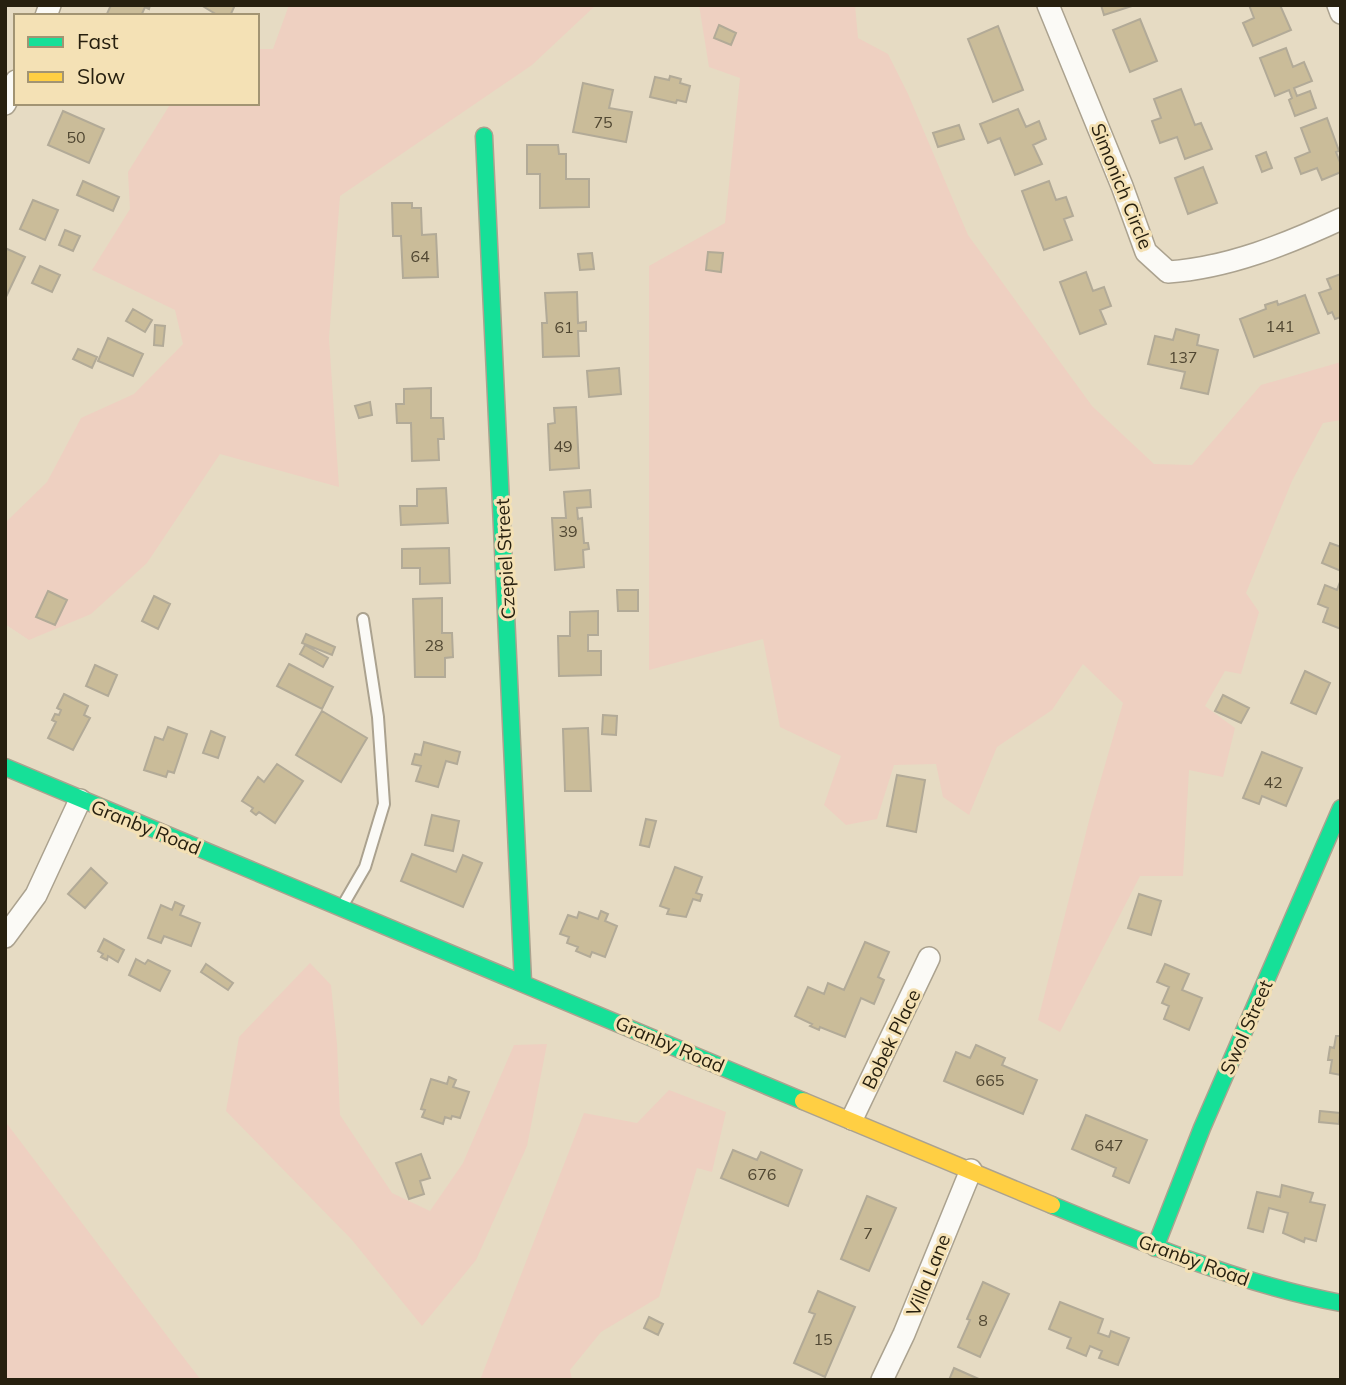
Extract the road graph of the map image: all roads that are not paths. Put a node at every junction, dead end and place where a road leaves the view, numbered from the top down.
1 (1048, 5) edge
2 (1338, 5) edge
3 (1341, 13) edge
4 (14, 85) edge
5 (5, 104) edge
6 (484, 136) dead end
7 (1341, 219) edge
8 (363, 619) dead end
9 (5, 767) edge
10 (80, 800) junction
11 (1341, 808) edge
12 (342, 908) junction
13 (5, 937) edge
14 (929, 958) dead end
15 (523, 983) junction
16 (852, 1119) junction
17 (971, 1170) junction
18 (1155, 1248) junction
19 (1341, 1303) edge
20 (882, 1380) edge

1 - 7 street, Simonich Circle
2 - 3 street
4 - 5 street
6 - 15 main road, Czepiel Street
8 - 12 lane
9 - 10 main road, Granby Road
10 - 12 main road, Granby Road
10 - 13 street
11 - 18 main road, Swol Street
12 - 15 main road, Granby Road
14 - 16 street, Bobek Place
15 - 16 main road, Granby Road
16 - 17 main road, Granby Road
17 - 18 main road, Granby Road
17 - 20 street, Villa Lane
18 - 19 main road, Granby Road

